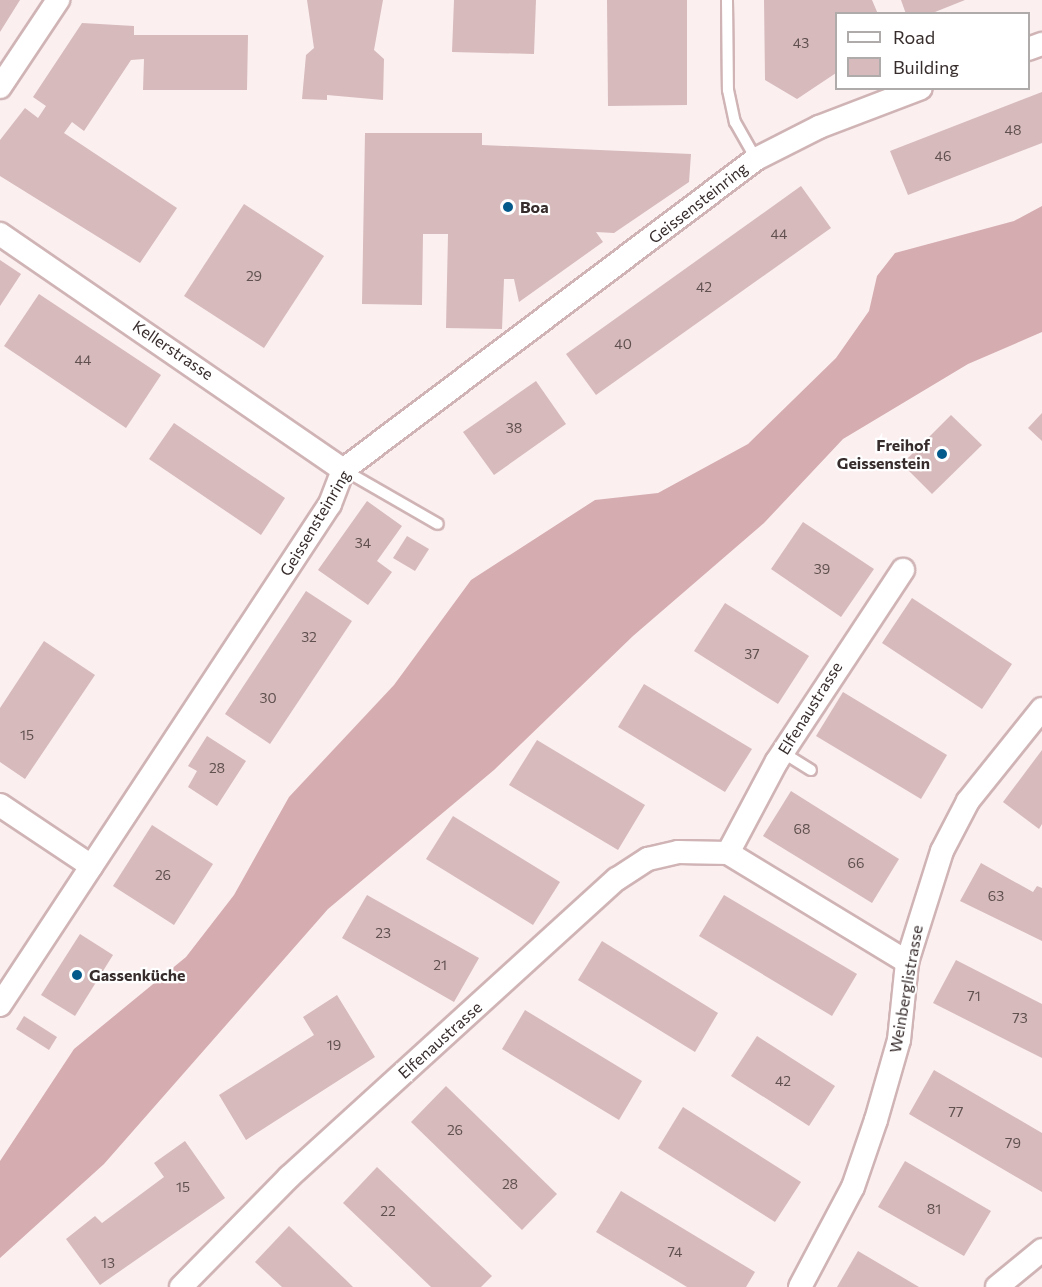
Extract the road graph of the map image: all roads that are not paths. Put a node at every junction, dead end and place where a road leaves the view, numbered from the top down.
1 (58, 0) edge
2 (727, 0) edge
3 (0, 87) edge
4 (916, 90) edge
5 (756, 159) junction
6 (0, 234) edge
7 (343, 470) junction
8 (438, 524) dead end
9 (903, 570) dead end
10 (1042, 709) edge
11 (782, 752) junction
12 (811, 770) dead end
13 (0, 805) edge
14 (728, 853) junction
15 (91, 866) junction
16 (908, 962) junction
17 (0, 1005) edge
18 (1042, 1250) edge
19 (181, 1287) edge
20 (800, 1287) edge
21 (997, 1287) edge

1 - 3 street
2 - 5 lane, Geissensteinring
4 - 5 street, Geissensteinring
5 - 7 street, Geissensteinring
6 - 7 street, Kellerstrasse
7 - 8 lane
7 - 15 street, Geissensteinring
9 - 11 street, Elfenaustrasse
10 - 16 street, Weinberglistrasse
11 - 12 lane
11 - 14 street, Elfenaustrasse
13 - 15 street
14 - 16 street
14 - 19 street, Elfenaustrasse
15 - 17 street, Geissensteinring
16 - 20 street, Weinberglistrasse
18 - 21 street

